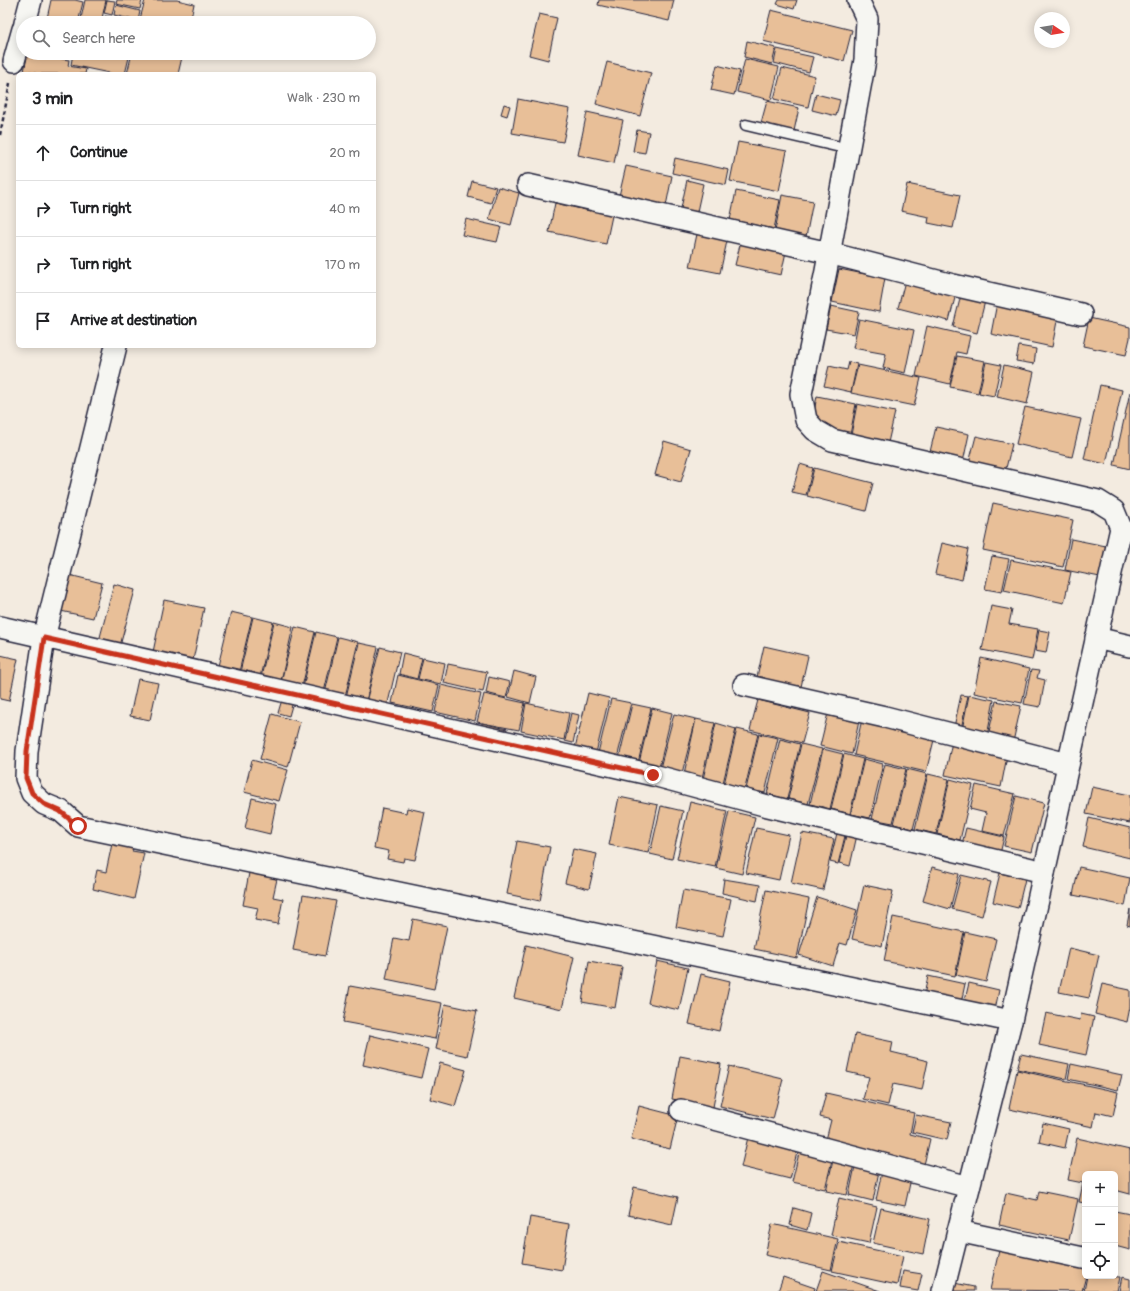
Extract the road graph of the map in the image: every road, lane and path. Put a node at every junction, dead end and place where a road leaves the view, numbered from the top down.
1 (32, 0) edge
2 (858, 0) edge
3 (27, 16) edge
4 (16, 54) edge
5 (14, 61) joint
6 (746, 125) dead end
7 (0, 136) edge
8 (849, 149) junction
9 (528, 185) dead end
10 (829, 253) junction
11 (1081, 314) dead end
12 (116, 348) edge
13 (1125, 524) edge
14 (0, 627) edge
15 (44, 638) junction
16 (1096, 638) junction
17 (1130, 646) edge
18 (744, 685) dead end
19 (1068, 764) junction
20 (1044, 872) junction
21 (1011, 1021) junction
22 (681, 1110) dead end
23 (969, 1187) junction
24 (958, 1231) junction
25 (1082, 1258) edge
26 (943, 1291) edge

1 - 3 street
2 - 8 street
4 - 5 street
5 - 7 path
6 - 8 lane
8 - 10 street
9 - 10 street
10 - 11 street
10 - 13 street
12 - 15 street
13 - 16 street
14 - 15 street
15 - 20 street
15 - 21 street
16 - 17 street
16 - 19 street
18 - 19 street
19 - 20 street
20 - 21 street
21 - 23 street
22 - 23 street
23 - 24 street
24 - 25 street
24 - 26 street

